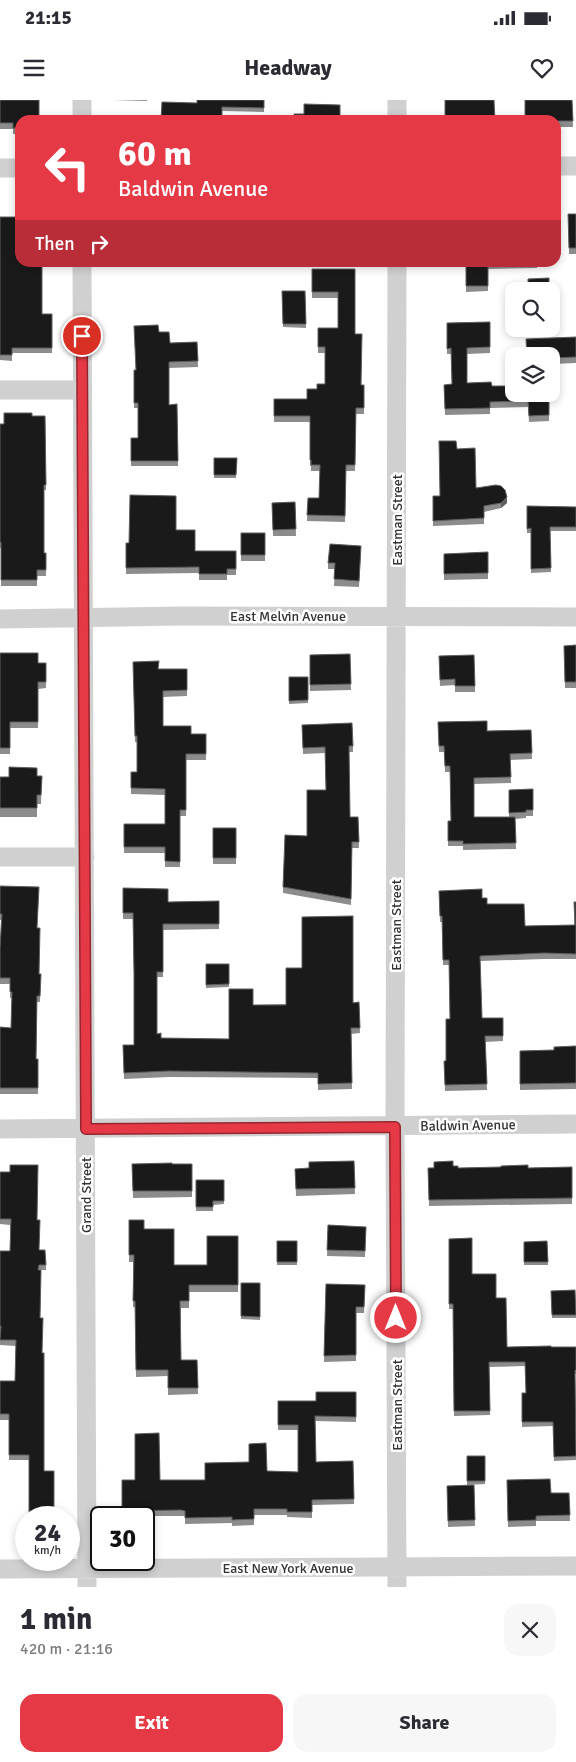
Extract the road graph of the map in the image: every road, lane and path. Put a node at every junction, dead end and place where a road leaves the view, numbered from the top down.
1 (82, 100) edge
2 (397, 100) edge
3 (82, 115) edge
4 (397, 115) edge
5 (561, 166) edge
6 (576, 166) edge
7 (0, 168) edge
8 (15, 168) edge
9 (82, 267) edge
10 (397, 267) edge
11 (0, 390) edge
12 (82, 390) junction
13 (397, 617) junction
14 (576, 617) edge
15 (83, 618) junction
16 (0, 619) edge
17 (0, 857) edge
18 (85, 857) junction
19 (576, 1124) edge
20 (395, 1127) junction
21 (0, 1129) edge
22 (86, 1129) junction
23 (576, 1566) edge
24 (397, 1568) junction
25 (0, 1569) edge
26 (87, 1578) edge
27 (397, 1587) edge

1 - 3 street
2 - 4 street
5 - 6 street
7 - 8 street
9 - 12 street, Grand Street
10 - 13 street, Eastman Street
11 - 12 street
12 - 15 street, Grand Street
13 - 14 street, East Melvin Avenue
13 - 15 street, East Melvin Avenue
13 - 20 street, Eastman Street
15 - 16 street, East Melvin Avenue
15 - 18 street, Grand Street
17 - 18 street
18 - 22 street, Grand Street
19 - 20 street, Baldwin Avenue
20 - 22 street, Baldwin Avenue
20 - 24 street, Eastman Street
21 - 22 street, Baldwin Avenue
22 - 26 street, Grand Street
23 - 24 street, East New York Avenue
24 - 26 street, East New York Avenue
24 - 27 street, Eastman Street
25 - 26 street, East New York Avenue

